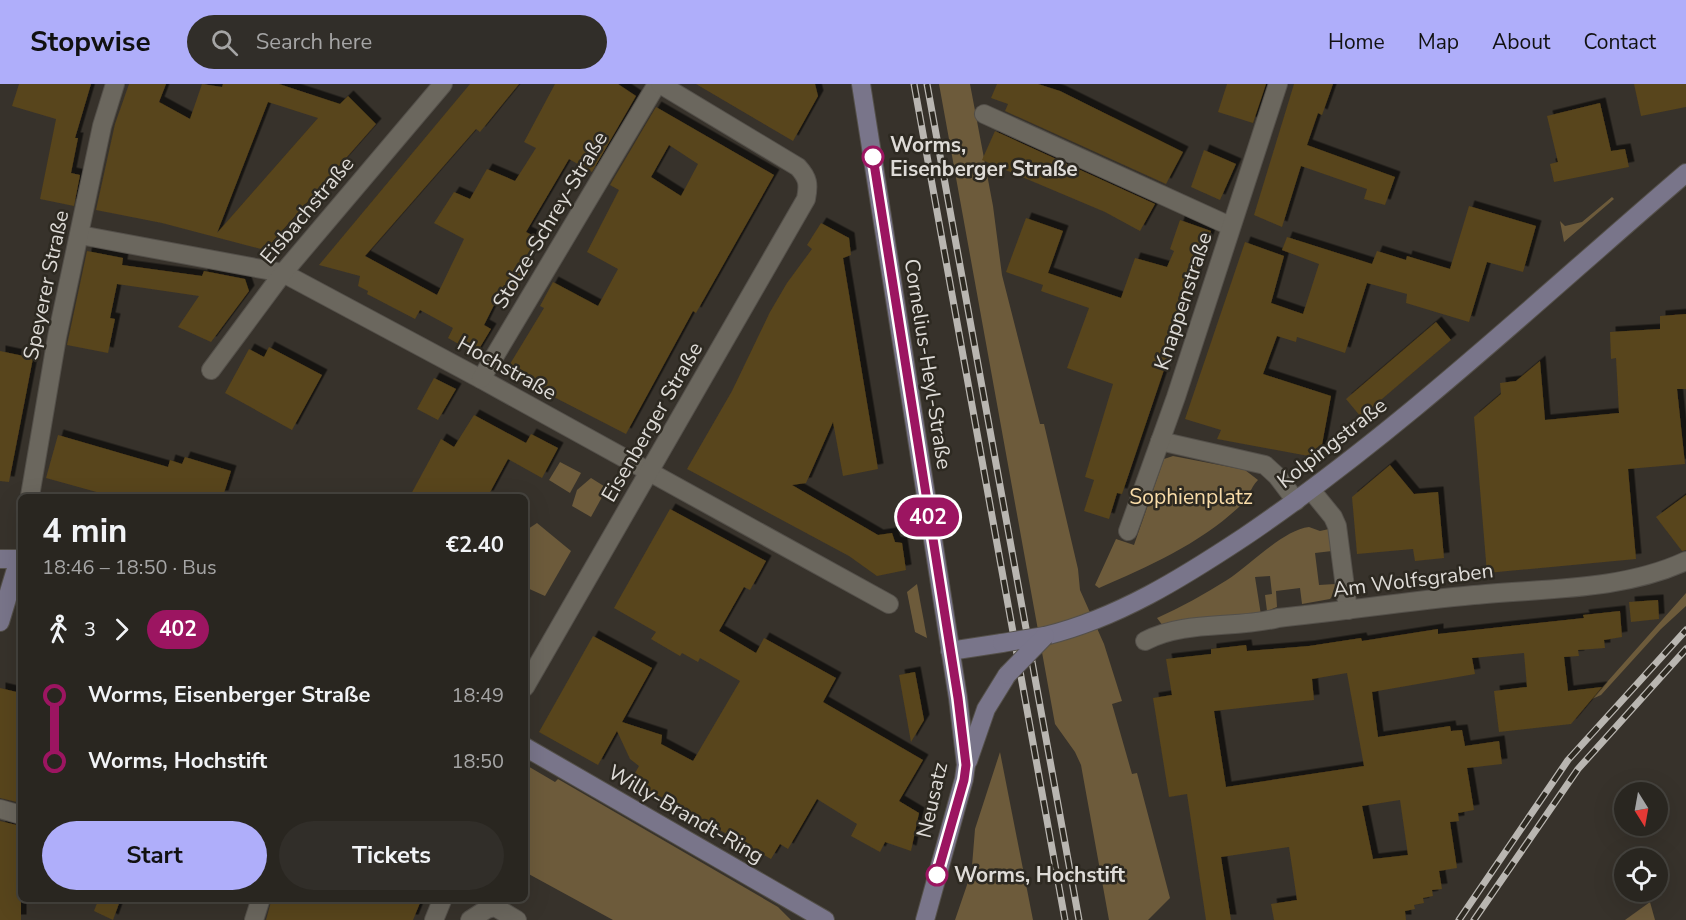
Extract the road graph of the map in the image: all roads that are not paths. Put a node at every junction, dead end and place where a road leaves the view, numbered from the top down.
1 (116, 84) edge
2 (443, 84) edge
3 (659, 84) edge
4 (861, 84) edge
5 (1278, 84) edge
6 (984, 114) dead end
7 (1686, 173) edge
8 (1230, 226) junction
9 (80, 235) junction
10 (283, 273) junction
11 (211, 370) dead end
12 (481, 379) junction
13 (1160, 441) junction
14 (650, 472) junction
15 (1311, 490) junction
16 (30, 494) edge
17 (1296, 501) junction
18 (1128, 531) dead end
19 (18, 556) edge
20 (0, 559) edge
21 (1686, 561) edge
22 (18, 563) edge
23 (889, 604) dead end
24 (1348, 610) junction
25 (0, 622) edge
26 (1045, 636) junction
27 (1144, 641) dead end
28 (950, 651) junction
29 (528, 682) edge
30 (528, 749) edge
31 (966, 765) junction
32 (0, 809) edge
33 (18, 814) edge
34 (260, 902) edge
35 (441, 902) edge
36 (254, 920) edge
37 (434, 920) edge
38 (470, 920) edge
39 (517, 920) edge
40 (825, 920) edge
41 (925, 920) edge

1 - 9 street, Speyerer Straße
2 - 10 street, Eisbachstraße
3 - 12 street, Stolze-Schrey-Straße
3 - 14 street, Eisenberger Straße
4 - 28 main road, Cornelius-Heyl-Straße
5 - 8 street, Knappenstraße
6 - 8 street
7 - 15 main road, Kolpingstraße
8 - 13 street, Knappenstraße
9 - 10 street, Hochstraße
9 - 16 street, Speyerer Straße
10 - 11 street, Eisbachstraße
10 - 12 street, Hochstraße
12 - 14 street, Hochstraße
13 - 17 street
13 - 18 street, Knappenstraße
14 - 23 street, Hochstraße
14 - 29 street, Eisenberger Straße
15 - 17 main road, Kolpingstraße
15 - 24 street
17 - 26 main road, Kolpingstraße
19 - 20 main road
21 - 24 street, Am Wolfsgraben
22 - 25 main road
24 - 27 street, Am Wolfsgraben
26 - 28 main road, Kolpingstraße, bridge
26 - 31 main road, bridge
28 - 31 main road, Neusatz
30 - 40 main road, Willy-Brandt-Ring
31 - 41 main road, Neusatz
32 - 33 street
34 - 36 street
35 - 37 street
38 - 39 street

